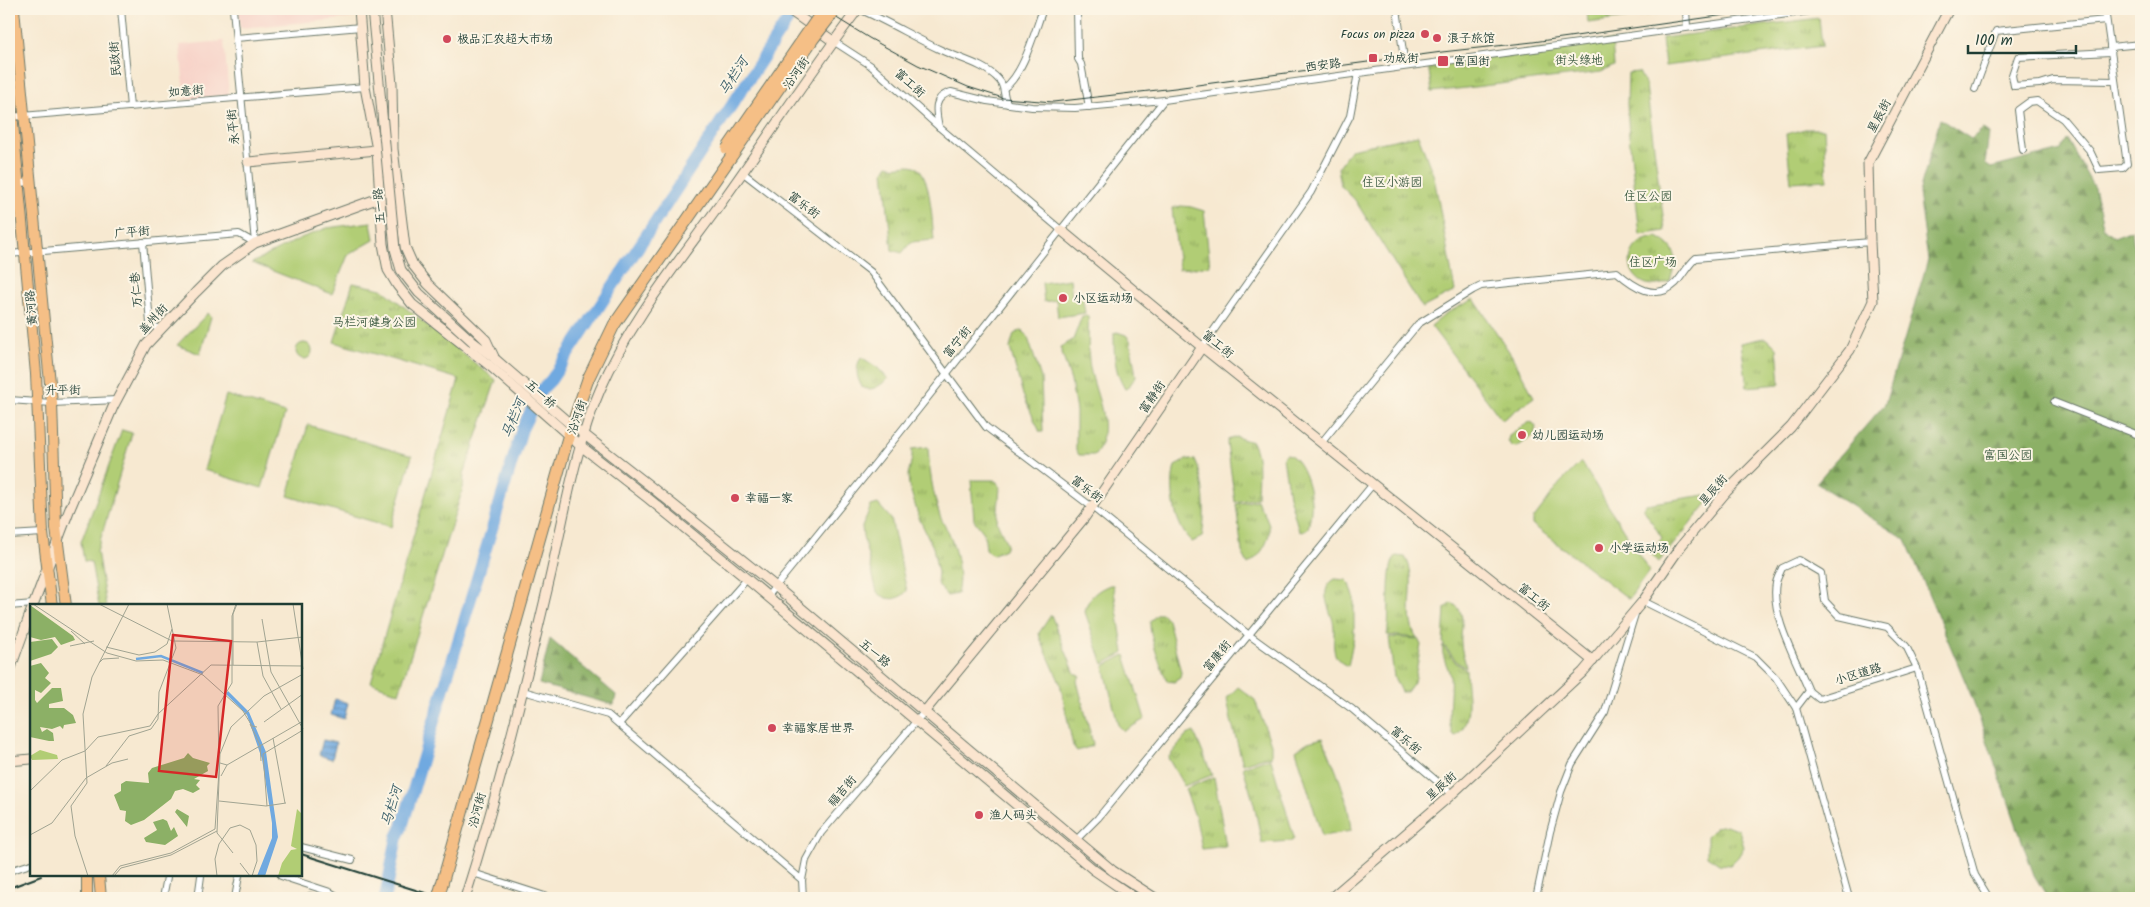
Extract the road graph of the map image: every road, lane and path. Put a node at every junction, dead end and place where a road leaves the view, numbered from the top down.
1 (14, 9) edge
2 (121, 9) edge
3 (233, 9) edge
4 (359, 9) edge
5 (363, 9) edge
6 (372, 9) edge
7 (380, 9) edge
8 (385, 9) edge
9 (788, 9) edge
10 (824, 9) edge
11 (836, 9) edge
12 (858, 9) edge
13 (1043, 9) edge
14 (1077, 9) edge
15 (1398, 9) edge
16 (1686, 9) edge
17 (1824, 9) edge
18 (1943, 9) edge
19 (1949, 9) edge
20 (2105, 9) edge
21 (1944, 19) junction
22 (2106, 20) junction
23 (361, 27) junction
24 (1687, 27) junction
25 (236, 38) junction
26 (833, 41) junction
27 (2141, 44) edge
28 (2110, 50) junction
29 (1405, 66) junction
30 (1358, 73) junction
31 (9, 80) edge
32 (2114, 81) junction
33 (365, 87) junction
34 (1004, 88) junction
35 (1974, 89) dead end
36 (241, 98) junction
37 (1164, 100) junction
38 (1008, 104) junction
39 (130, 107) junction
40 (1089, 107) junction
41 (24, 115) junction
42 (10, 117) edge
43 (940, 127) junction
44 (393, 149) junction
45 (377, 150) junction
46 (2023, 150) dead end
47 (248, 162) junction
48 (742, 172) junction
49 (31, 182) junction
50 (14, 184) edge
51 (398, 193) junction
52 (382, 197) junction
53 (1061, 230) junction
54 (143, 242) junction
55 (1870, 242) junction
56 (255, 243) junction
57 (38, 251) junction
58 (25, 252) junction
59 (9, 254) edge
60 (160, 330) junction
61 (1202, 347) junction
62 (492, 362) junction
63 (946, 374) junction
64 (9, 400) edge
65 (117, 400) junction
66 (38, 402) junction
67 (2054, 402) dead end
68 (52, 403) junction
69 (576, 429) joint
70 (584, 436) junction
71 (2141, 436) edge
72 (1322, 442) junction
73 (578, 444) junction
74 (1373, 484) junction
75 (1092, 507) junction
76 (43, 532) junction
77 (9, 535) edge
78 (57, 542) junction
79 (48, 572) junction
80 (747, 579) junction
81 (775, 586) junction
82 (767, 597) junction
83 (1643, 601) junction
84 (34, 604) edge
85 (52, 604) edge
86 (66, 604) edge
87 (9, 606) edge
88 (30, 607) edge
89 (1636, 610) junction
90 (30, 615) edge
91 (1249, 635) junction
92 (1593, 661) junction
93 (1917, 668) junction
94 (9, 673) edge
95 (523, 691) junction
96 (1809, 691) junction
97 (1796, 708) junction
98 (925, 711) junction
99 (918, 720) junction
100 (619, 724) junction
101 (30, 759) edge
102 (9, 761) edge
103 (1452, 794) junction
104 (1076, 840) junction
105 (302, 847) edge
106 (352, 860) dead end
107 (30, 864) edge
108 (9, 871) edge
109 (473, 874) junction
110 (87, 877) edge
111 (99, 877) edge
112 (167, 877) edge
113 (201, 877) edge
114 (239, 877) edge
115 (284, 877) edge
116 (802, 880) junction
117 (87, 898) edge
118 (101, 898) edge
119 (163, 898) edge
120 (198, 898) edge
121 (235, 898) edge
122 (340, 898) edge
123 (431, 898) edge
124 (438, 898) edge
125 (465, 898) edge
126 (551, 898) edge
127 (803, 898) edge
128 (1134, 898) edge
129 (1155, 898) edge
130 (1330, 898) edge
131 (1536, 898) edge
132 (1849, 898) edge
133 (1989, 898) edge

1 - 41 main road, 黄河路
2 - 39 street, 民政街
3 - 25 street, 永平街
4 - 23 street
5 - 45 street
6 - 62 street, 五一路, bridge
7 - 44 street
8 - 44 street
9 - 26 street
10 - 123 highway, bridge
11 - 124 highway, bridge
12 - 26 street, 沿河街
12 - 34 street
13 - 34 street
14 - 40 street
15 - 29 street
16 - 24 street
17 - 24 street, 西安路
18 - 21 street
19 - 21 street, 星辰街
20 - 22 street
21 - 55 street, 星辰街
22 - 28 street
22 - 35 street
23 - 25 street
23 - 33 street
24 - 29 street, 西安路
25 - 36 street, 永平街
26 - 43 street, 富工街
26 - 48 street, 沿河街
27 - 28 street
28 - 32 street
28 - 32 street
29 - 30 street, 西安路
30 - 37 street, 西安路
30 - 61 street, 富静街
31 - 42 main road, 黄河路
32 - 46 street
33 - 36 street, 如意街
33 - 45 street
34 - 38 street
36 - 39 street, 如意街
36 - 47 street, 永平街
37 - 40 street, 西安路
37 - 53 street, 富宁街
38 - 40 street, 西安路
38 - 43 street, 西安路
39 - 41 street, 如意街
41 - 42 street, 如意街
41 - 49 main road, 黄河路
42 - 50 main road, 黄河路
43 - 53 street, 富工街
44 - 51 street
45 - 47 street
45 - 52 street
47 - 56 street, 永平街
48 - 63 street, 富乐街
48 - 70 street, 沿河街
49 - 50 street
49 - 57 main road, 黄河路
50 - 58 main road, 黄河路
51 - 52 street, 盖州街
51 - 62 street
52 - 56 street, 盖州街
52 - 62 street
53 - 61 street, 富工街
53 - 63 street, 富宁街
54 - 56 street, 广平街
54 - 57 street, 广平街
54 - 60 street, 万仁巷
55 - 72 street
55 - 83 street, 星辰街
56 - 60 street, 盖州街
57 - 58 street, 广平街
57 - 68 main road, 黄河路
58 - 59 street, 广平街
58 - 66 main road, 黄河路
60 - 65 street, 盖州街
61 - 72 street, 富工街
61 - 75 street, 富静街
62 - 69 street, 五一桥, bridge
62 - 73 street, 五一桥, bridge
63 - 75 street, 富乐街
63 - 81 street, 富宁街
64 - 66 street, 升平街
65 - 68 street, 升平街
65 - 78 street, 盖州街
66 - 68 street, 升平街
66 - 76 main road, 黄河路
67 - 71 street
68 - 78 main road, 黄河路
69 - 70 street, 五一路
70 - 73 street, 沿河街
70 - 81 street, 五一路
72 - 74 street, 富工街
73 - 80 street, 五一路
73 - 95 street, 沿河街
74 - 91 street, 富康街
74 - 92 street, 富工街
75 - 91 street, 富乐街
75 - 98 street, 富静街
76 - 77 street
76 - 79 main road, 黄河路
78 - 79 street, 盖州街
78 - 86 main road, 黄河路
79 - 84 street, 盖州街
79 - 85 main road, 黄河路
80 - 82 street, 五一路
80 - 100 street
81 - 82 street, 富宁街
81 - 98 street, 五一路
82 - 99 street, 五一路
83 - 89 street, 星辰街
83 - 97 street
87 - 88 street
89 - 92 street, 星辰街
89 - 131 street
90 - 94 street, 盖州街
91 - 103 street, 富乐街
91 - 104 street, 富康街
92 - 103 street, 星辰街
93 - 96 street, 小区道路
93 - 96 street
93 - 133 street
95 - 100 street
95 - 109 street, 沿河街
96 - 97 street
97 - 132 street
98 - 99 street, 福吉街
98 - 104 street, 五一路
99 - 116 street, 福吉街
99 - 128 street, 五一路
100 - 116 street
101 - 102 street
103 - 130 street, 星辰街
104 - 129 street, 五一路
105 - 106 street
107 - 108 street
109 - 125 street, 沿河街
109 - 126 street
110 - 117 main road
111 - 118 main road
112 - 119 street
113 - 120 street
114 - 121 street
115 - 122 street
116 - 127 street, 福吉街

